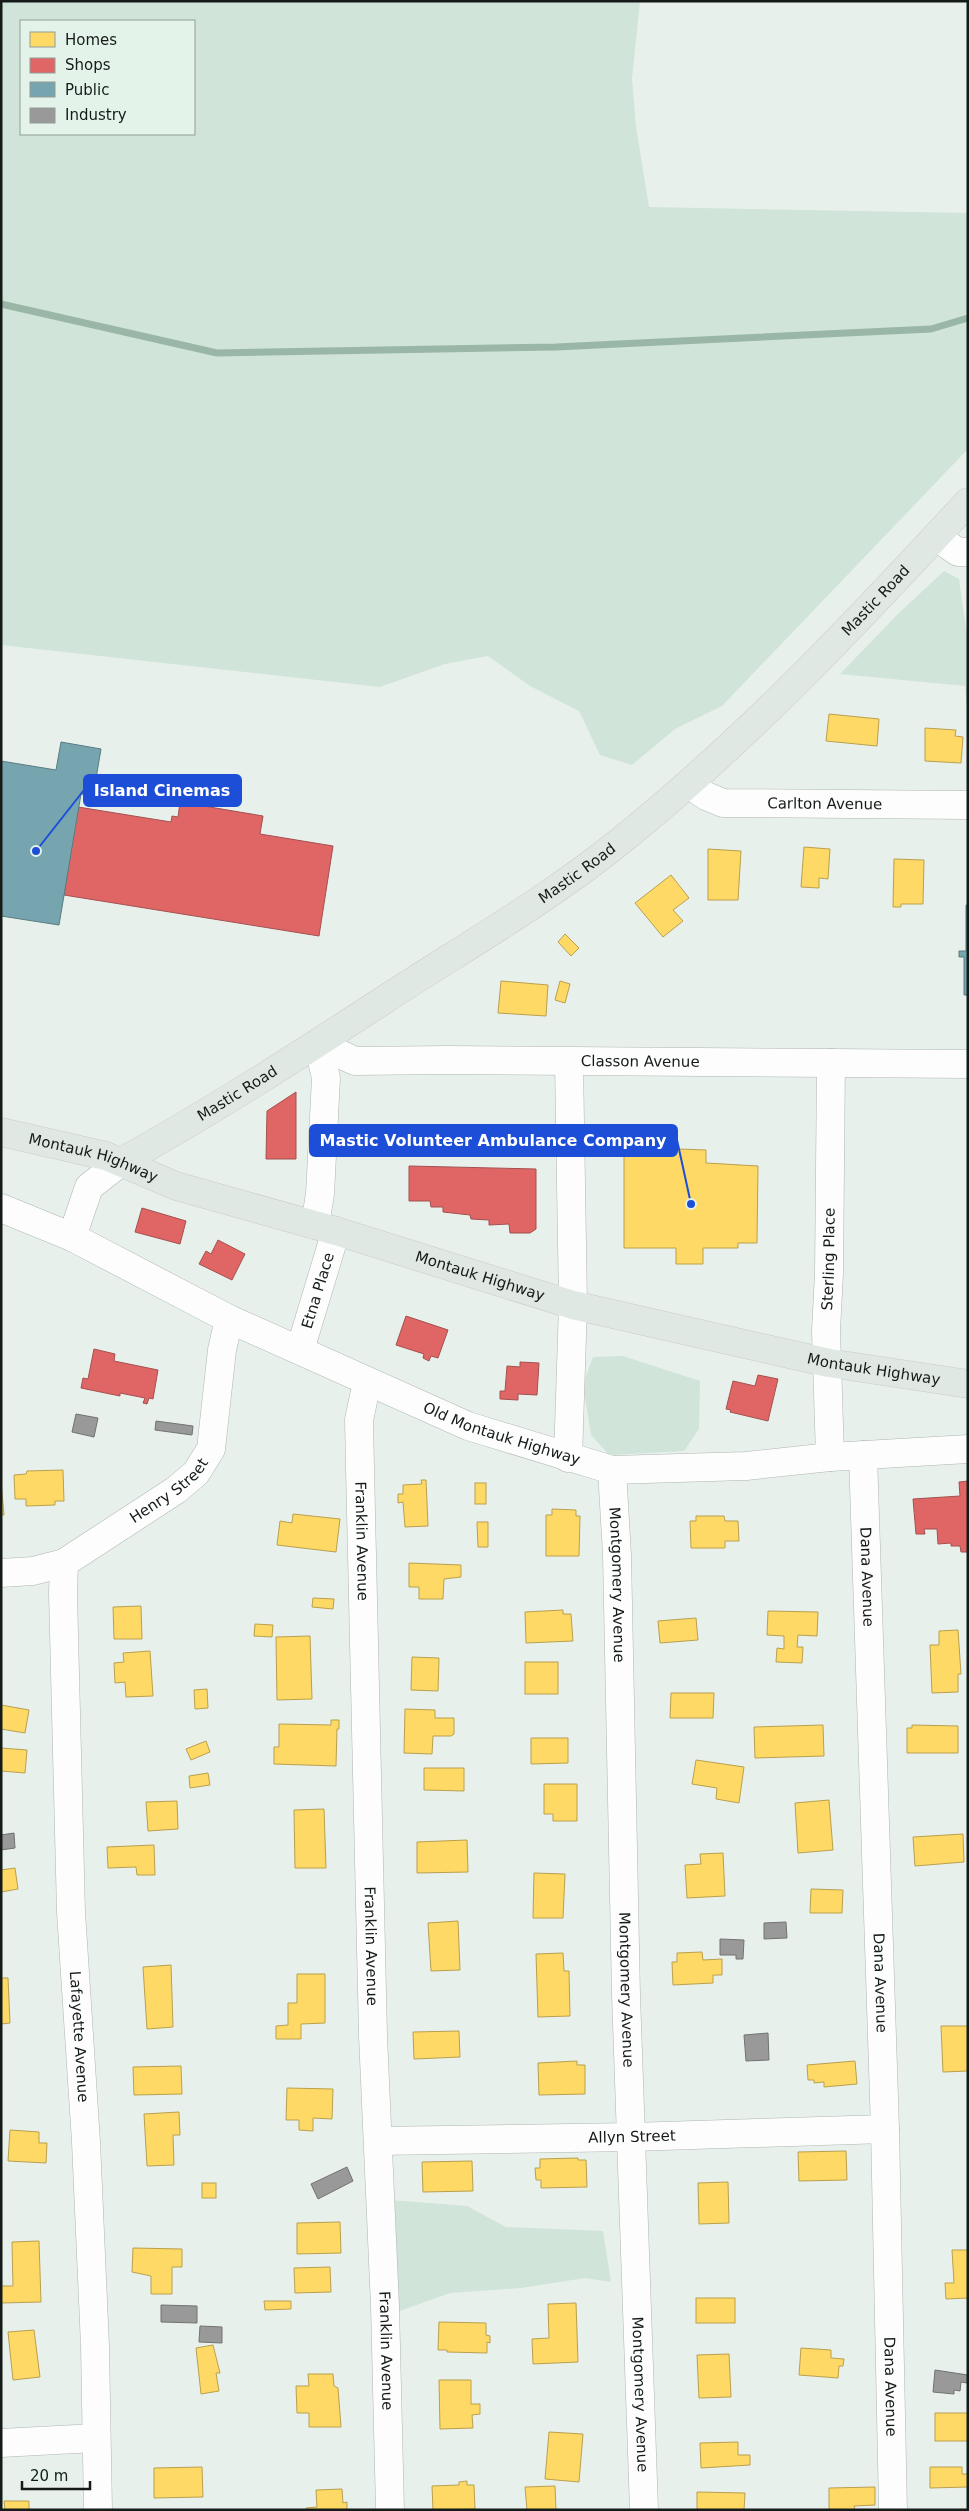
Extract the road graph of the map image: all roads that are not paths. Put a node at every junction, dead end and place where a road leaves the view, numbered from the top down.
1 (968, 502) edge
2 (936, 537) junction
3 (968, 552) edge
4 (689, 784) junction
5 (968, 805) edge
6 (318, 1044) junction
7 (569, 1062) junction
8 (831, 1063) junction
9 (968, 1064) edge
10 (1, 1132) edge
11 (121, 1162) junction
12 (1, 1208) edge
13 (326, 1228) junction
14 (72, 1237) junction
15 (573, 1305) junction
16 (229, 1319) junction
17 (300, 1350) junction
18 (829, 1363) junction
19 (367, 1382) junction
20 (968, 1384) edge
21 (968, 1449) edge
22 (864, 1455) junction
23 (830, 1457) junction
24 (568, 1458) junction
25 (612, 1470) junction
26 (64, 1563) junction
27 (1, 1573) edge
28 (885, 2129) junction
29 (631, 2137) junction
30 (378, 2141) junction
31 (95, 2438) junction
32 (1, 2443) edge
33 (98, 2510) edge
34 (390, 2510) edge
35 (644, 2510) edge
36 (893, 2510) edge

1 - 2 main road, Mastic Road
2 - 3 street
2 - 4 main road, Mastic Road
4 - 5 street, Carlton Avenue
4 - 6 main road, Mastic Road
6 - 7 street, Classon Avenue
6 - 11 main road, Mastic Road
6 - 13 street, Etna Place
7 - 8 street, Classon Avenue
7 - 15 street
8 - 9 street, Classon Avenue
8 - 18 street, Sterling Place
10 - 11 main road, Montauk Highway
11 - 13 main road, Montauk Highway
11 - 14 street
12 - 14 street, Old Montauk Highway
13 - 15 main road, Montauk Highway
13 - 17 street, Etna Place
14 - 16 street, Old Montauk Highway
15 - 18 main road, Montauk Highway
15 - 24 street
16 - 17 street, Old Montauk Highway
16 - 26 street, Henry Street
17 - 19 street, Old Montauk Highway
18 - 20 main road, Montauk Highway
18 - 23 street, Sterling Place
19 - 24 street, Old Montauk Highway
19 - 30 street, Franklin Avenue
21 - 22 street, Old Montauk Highway
22 - 23 street, Old Montauk Highway
22 - 28 street, Dana Avenue
23 - 25 street, Old Montauk Highway
24 - 25 street, Old Montauk Highway
25 - 29 street, Montgomery Avenue
26 - 27 street, Henry Street
26 - 31 street, Lafayette Avenue
28 - 29 street, Allyn Street
28 - 36 street, Dana Avenue
29 - 30 street, Allyn Street
29 - 35 street, Montgomery Avenue
30 - 34 street, Franklin Avenue
31 - 32 street
31 - 33 street, Lafayette Avenue

